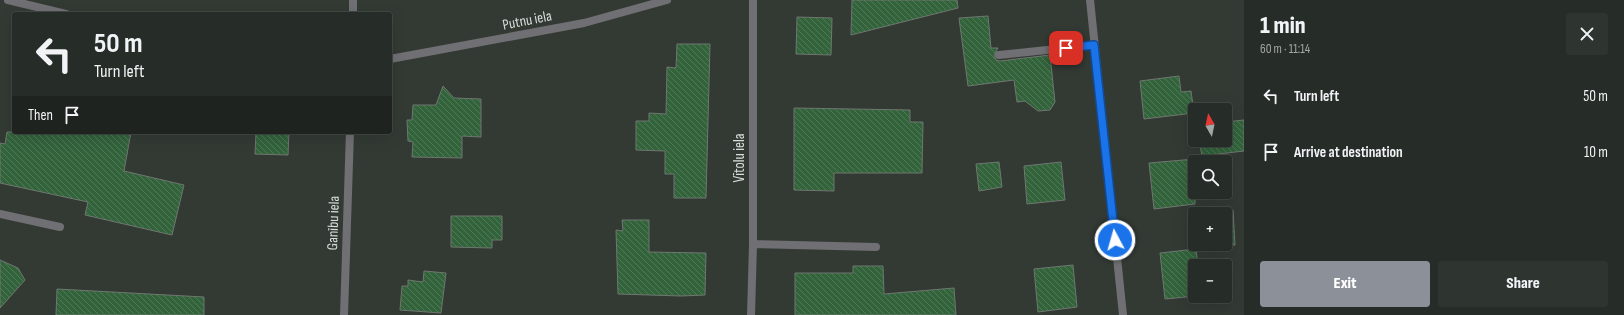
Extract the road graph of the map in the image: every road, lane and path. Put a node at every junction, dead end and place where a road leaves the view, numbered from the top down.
1 (8, 0) edge
2 (353, 0) edge
3 (667, 0) edge
4 (753, 0) edge
5 (1090, 0) edge
6 (58, 12) edge
7 (353, 12) edge
8 (1094, 45) junction
9 (999, 55) dead end
10 (392, 59) edge
11 (350, 134) edge
12 (0, 214) edge
13 (60, 227) dead end
14 (753, 244) junction
15 (876, 247) dead end
16 (344, 315) edge
17 (751, 315) edge
18 (1123, 315) edge

1 - 6 street
2 - 7 street
3 - 10 street, Putnu iela
4 - 14 street, Vītolu iela
5 - 8 street
8 - 9 street
8 - 18 street
11 - 16 street, Ganību iela
12 - 13 street
14 - 15 street
14 - 17 street, Vītolu iela

